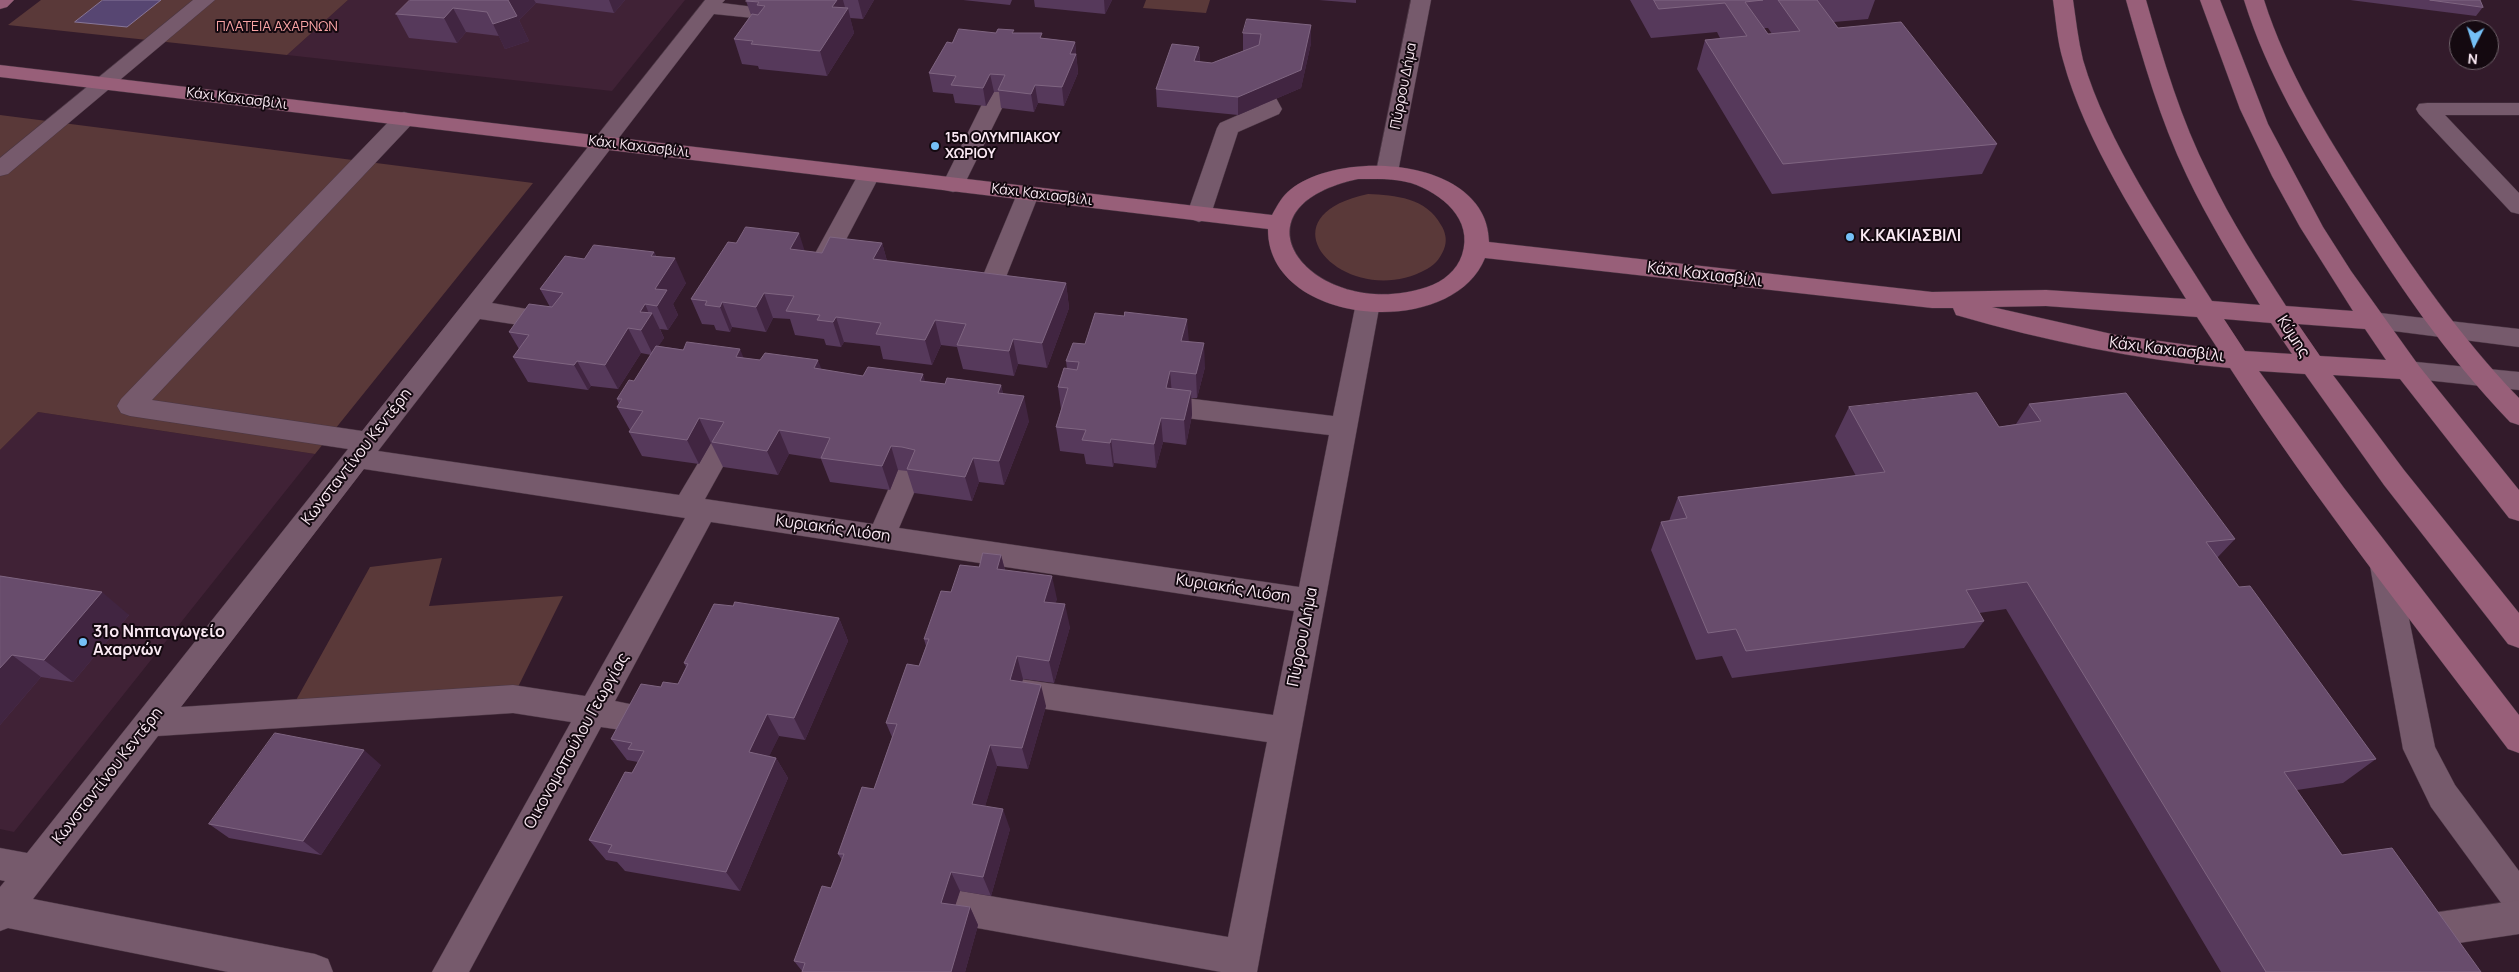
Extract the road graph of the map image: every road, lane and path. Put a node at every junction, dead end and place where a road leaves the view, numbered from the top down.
1 (4, 0) edge
2 (205, 0) edge
3 (1421, 0) edge
4 (2064, 0) edge
5 (2136, 0) edge
6 (2210, 0) edge
7 (2254, 0) edge
8 (0, 3) edge
9 (712, 4) edge
10 (763, 13) edge
11 (0, 71) edge
12 (104, 83) junction
13 (999, 92) edge
14 (1268, 103) edge
15 (2519, 109) edge
16 (404, 119) junction
17 (604, 143) junction
18 (0, 169) edge
19 (1387, 172) junction
20 (869, 175) junction
21 (953, 185) junction
22 (1028, 194) junction
23 (2519, 207) edge
24 (1199, 214) junction
25 (1279, 223) junction
26 (1478, 249) junction
27 (815, 276) edge
28 (986, 297) edge
29 (1932, 300) junction
30 (1368, 303) junction
31 (2202, 308) junction
32 (473, 309) junction
33 (2277, 313) junction
34 (2371, 320) junction
35 (572, 324) edge
36 (2443, 329) junction
37 (2519, 338) edge
38 (2236, 358) junction
39 (2309, 363) junction
40 (2406, 370) junction
41 (2483, 377) junction
42 (2519, 380) edge
43 (1169, 406) edge
44 (2519, 415) edge
45 (1343, 427) junction
46 (722, 445) edge
47 (362, 450) junction
48 (909, 472) edge
49 (696, 508) junction
50 (2519, 510) edge
51 (882, 536) junction
52 (2383, 560) junction
53 (1310, 601) junction
54 (2519, 635) edge
55 (1019, 692) edge
56 (594, 711) junction
57 (648, 720) edge
58 (149, 724) junction
59 (1285, 730) junction
60 (2519, 739) edge
61 (0, 864) edge
62 (34, 870) junction
63 (2519, 899) edge
64 (955, 907) edge
65 (2, 912) edge
66 (2519, 917) edge
67 (2400, 934) edge
68 (1240, 965) edge
69 (315, 972) edge
70 (450, 972) edge

1 - 8 street
2 - 12 street
3 - 19 street, Πύρρου Δήμα
4 - 31 street
5 - 33 street, Κύμης
6 - 34 street
7 - 36 street
9 - 10 street
9 - 17 street, Κωνσταντίνου Κεντέρη
11 - 12 street, Κάχι Καχιασβίλι
12 - 16 street, Κάχι Καχιασβίλι
12 - 18 street
13 - 21 street
14 - 24 street
15 - 23 street
16 - 17 street, Κάχι Καχιασβίλι
16 - 47 street, Κυριακής Λιόση
17 - 20 street, Κάχι Καχιασβίλι
17 - 32 street, Κωνσταντίνου Κεντέρη
19 - 25 street
19 - 26 street
20 - 21 street, Κάχι Καχιασβίλι
20 - 27 street
21 - 22 street, Κάχι Καχιασβίλι
22 - 24 street, Κάχι Καχιασβίλι
22 - 28 street
24 - 25 street, Κάχι Καχιασβίλι
25 - 30 street
26 - 29 street, Κάχι Καχιασβίλι
26 - 30 street
29 - 31 street, Κάχι Καχιασβίλι
29 - 38 street, Κάχι Καχιασβίλι
30 - 45 street, Πύρρου Δήμα
31 - 33 street, Κάχι Καχιασβίλι
31 - 38 street
32 - 35 street
32 - 47 street, Κωνσταντίνου Κεντέρη
33 - 34 street, Κάχι Καχιασβίλι
33 - 39 street, Κύμης
34 - 36 street
34 - 40 street
36 - 37 street
36 - 41 street
38 - 39 street, Κάχι Καχιασβίλι
38 - 52 street
39 - 40 street, Κάχι Καχιασβίλι
39 - 54 street, Κύμης
40 - 41 street
40 - 50 street
41 - 42 street
41 - 44 street
43 - 45 street
45 - 53 street, Πύρρου Δήμα
46 - 49 street, Οικονομοπούλου Γεωργίας
47 - 49 street, Κυριακής Λιόση
47 - 58 street, Κωνσταντίνου Κεντέρη
48 - 51 street
49 - 51 street, Κυριακής Λιόση
49 - 56 street, Οικονομοπούλου Γεωργίας
51 - 53 street, Κυριακής Λιόση
52 - 60 street
52 - 63 street
53 - 59 street, Πύρρου Δήμα
55 - 59 street
56 - 57 street
56 - 58 street
56 - 70 street, Οικονομοπούλου Γεωργίας
58 - 62 street, Κωνσταντίνου Κεντέρη
59 - 68 street, Πύρρου Δήμα
61 - 62 street
62 - 65 street, Κωνσταντίνου Κεντέρη
64 - 68 street
65 - 69 street
66 - 67 street

